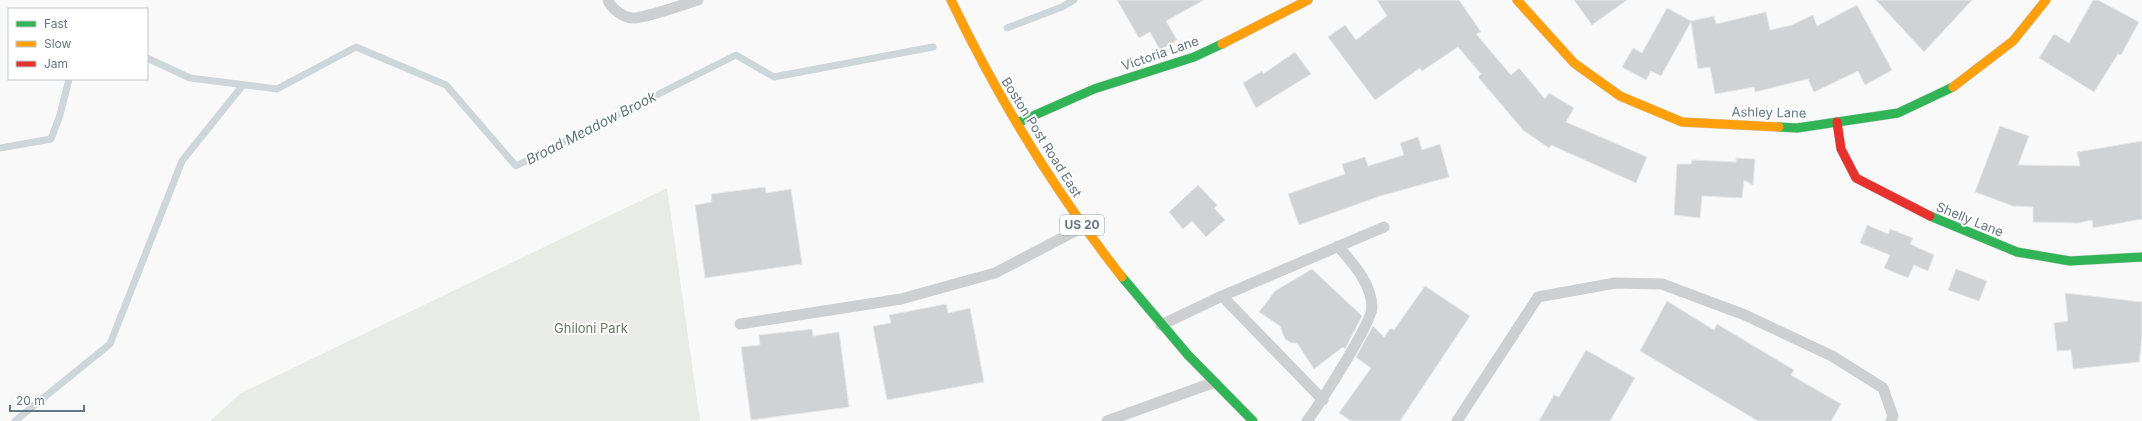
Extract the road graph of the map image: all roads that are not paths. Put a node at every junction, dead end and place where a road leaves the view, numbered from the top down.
1 (608, 0) edge
2 (698, 0) edge
3 (950, 0) edge
4 (1308, 0) edge
5 (1517, 0) edge
6 (2046, 0) edge
7 (1837, 122) junction
8 (1017, 123) junction
9 (1083, 227) junction
10 (1384, 227) dead end
11 (1338, 246) junction
12 (2142, 257) edge
13 (1222, 296) junction
14 (740, 324) dead end
15 (1161, 325) junction
16 (1215, 382) junction
17 (1323, 400) junction
18 (1107, 421) edge
19 (1253, 421) edge
20 (1307, 421) edge
21 (1457, 421) edge
22 (1891, 421) edge

1 - 2 lane
3 - 8 street, Boston Post Road East / US 20
4 - 8 street, Victoria Lane
5 - 7 street, Ashley Lane
6 - 7 street, Ashley Lane
7 - 12 street, Shelly Lane
8 - 9 street, Boston Post Road East / US 20
9 - 14 lane
9 - 15 street, Boston Post Road East / US 20
10 - 11 lane
11 - 13 lane
11 - 17 lane
13 - 15 lane
13 - 17 lane
15 - 16 street, Boston Post Road East / US 20
16 - 18 lane
16 - 19 street, Boston Post Road East / US 20
17 - 20 lane
21 - 22 lane

